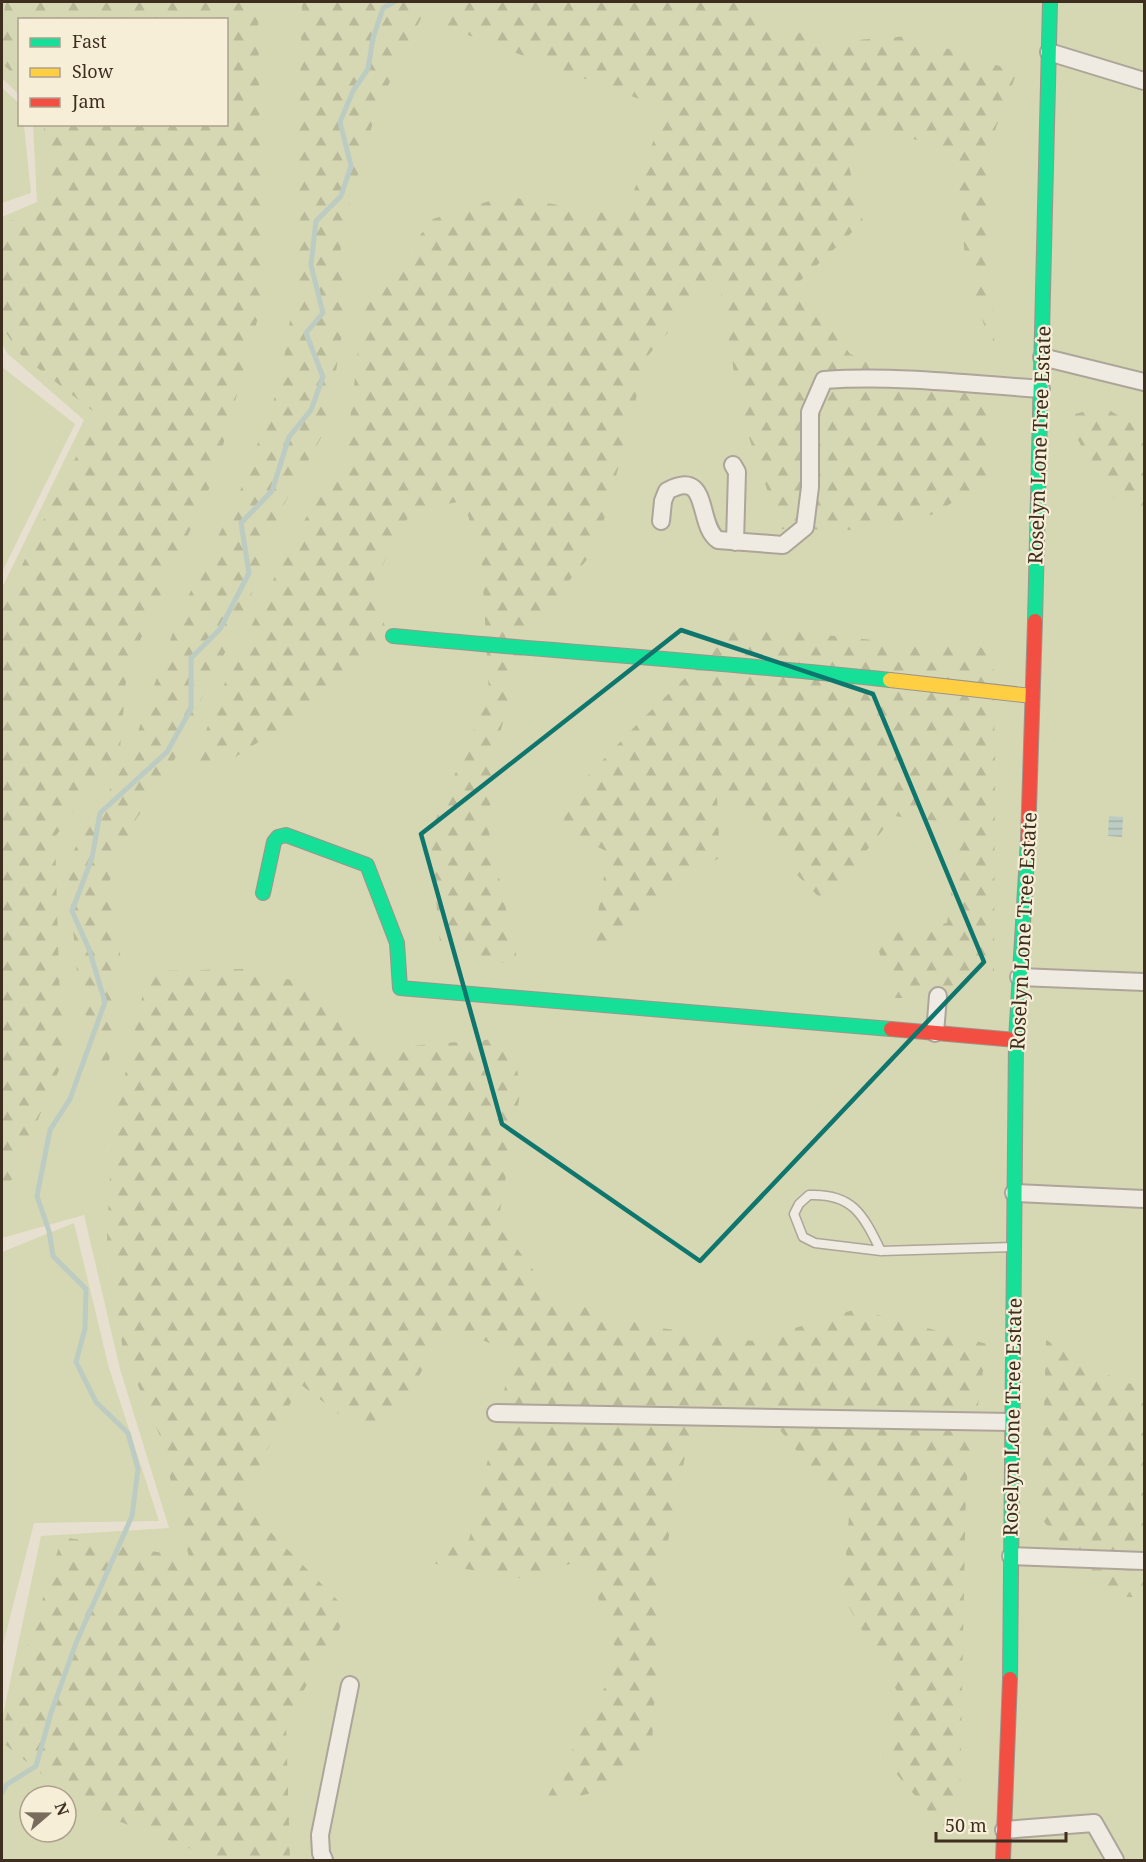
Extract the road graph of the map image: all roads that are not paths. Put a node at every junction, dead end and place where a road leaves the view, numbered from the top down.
1 (1050, 2) edge
2 (1049, 52) junction
3 (1144, 81) edge
4 (1042, 357) junction
5 (1144, 382) edge
6 (1041, 389) junction
7 (734, 465) dead end
8 (661, 521) dead end
9 (735, 542) junction
10 (393, 636) dead end
11 (1032, 696) junction
12 (263, 893) dead end
13 (1019, 977) junction
14 (1144, 982) edge
15 (938, 996) dead end
16 (935, 1033) junction
17 (1016, 1040) junction
18 (1014, 1193) junction
19 (1144, 1199) edge
20 (1014, 1247) junction
21 (881, 1251) junction
22 (496, 1413) dead end
23 (1012, 1422) junction
24 (1011, 1556) junction
25 (1144, 1561) edge
26 (350, 1684) dead end
27 (1004, 1830) junction
28 (324, 1860) edge
29 (1003, 1860) edge
30 (1115, 1860) edge

1 - 2 street, Roselyn Lone Tree Estate
2 - 3 street
2 - 4 street, Roselyn Lone Tree Estate
4 - 5 street
4 - 6 street, Roselyn Lone Tree Estate
6 - 9 street
6 - 11 street, Roselyn Lone Tree Estate
7 - 9 street
8 - 9 street
10 - 11 street
11 - 13 street, Roselyn Lone Tree Estate
12 - 16 street
13 - 14 street
13 - 17 street, Roselyn Lone Tree Estate
15 - 16 street
16 - 17 street
17 - 18 street, Roselyn Lone Tree Estate
18 - 19 street
18 - 20 street, Roselyn Lone Tree Estate
20 - 21 lane
20 - 23 street, Roselyn Lone Tree Estate
21 - 21 lane
22 - 23 street
23 - 24 street, Roselyn Lone Tree Estate
24 - 25 street
24 - 27 street, Roselyn Lone Tree Estate
26 - 28 street
27 - 29 street, Roselyn Lone Tree Estate
27 - 30 street

